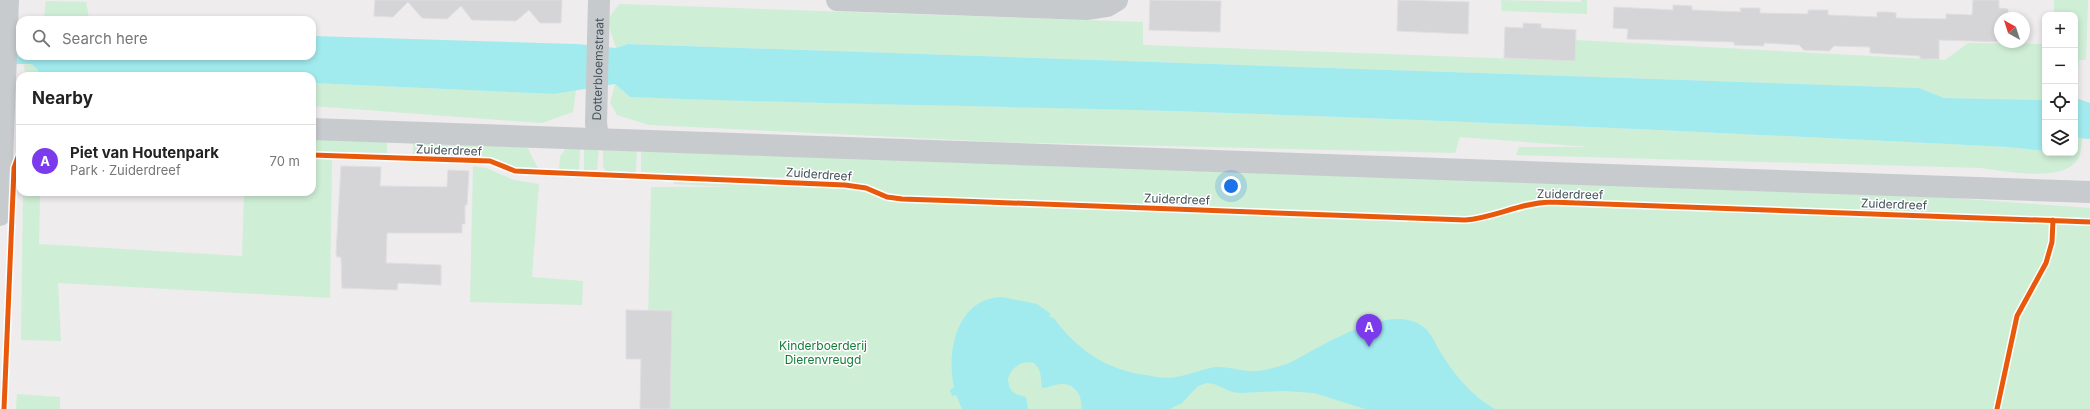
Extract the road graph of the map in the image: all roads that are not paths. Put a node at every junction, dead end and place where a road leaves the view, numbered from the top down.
1 (8, 0) edge
2 (599, 0) edge
3 (837, 0) edge
4 (858, 0) edge
5 (1117, 0) edge
6 (8, 114) edge
7 (316, 129) edge
8 (598, 138) junction
9 (2090, 192) edge
10 (0, 215) edge

1 - 6 street
2 - 8 street, Dotterbloemstraat
3 - 4 street
4 - 5 street
6 - 10 street
7 - 8 street, Zuiderdreef
8 - 9 street, Zuiderdreef

